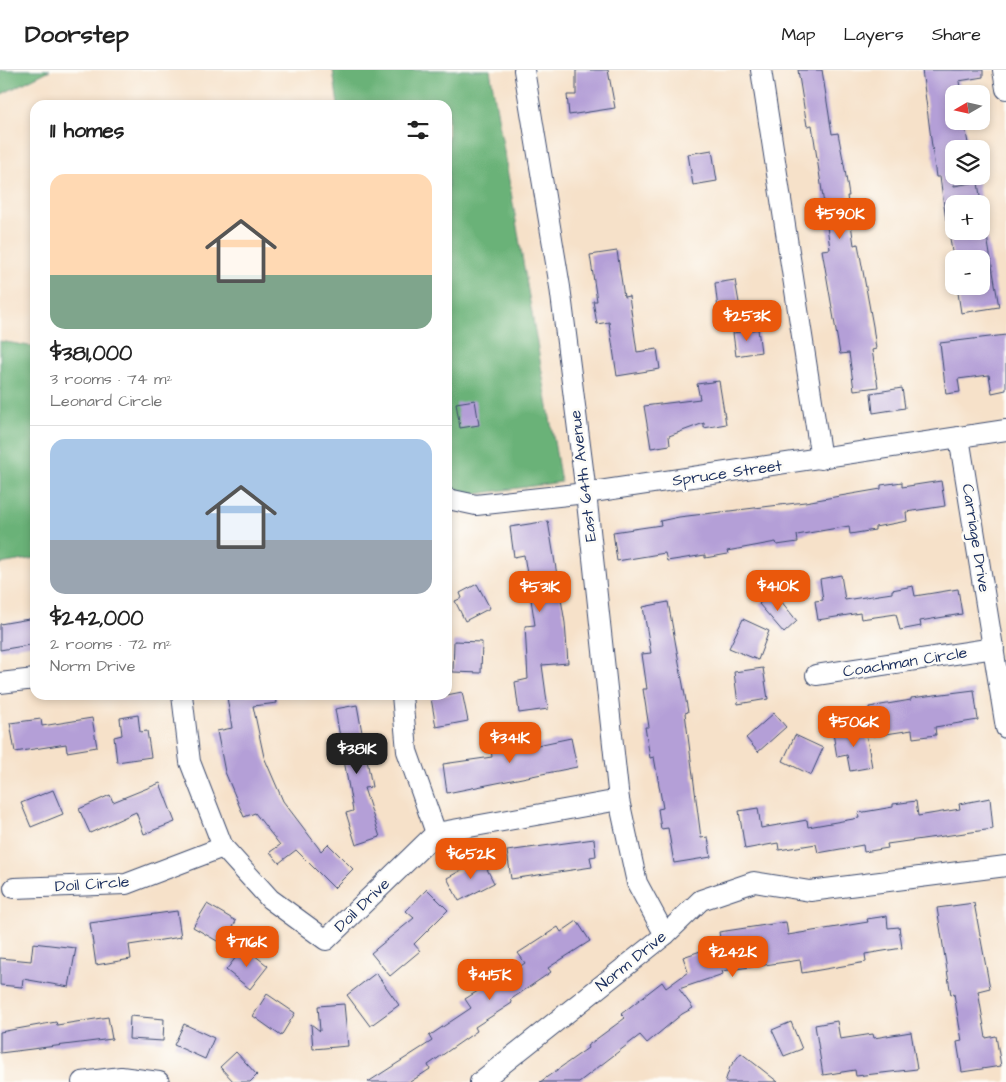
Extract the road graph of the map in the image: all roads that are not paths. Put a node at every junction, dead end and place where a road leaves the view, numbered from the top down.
1 (524, 70) edge
2 (761, 70) edge
3 (1003, 70) edge
4 (1006, 90) edge
5 (1006, 430) edge
6 (959, 437) junction
7 (821, 458) junction
8 (586, 494) junction
9 (452, 500) edge
10 (994, 648) junction
11 (816, 675) dead end
12 (30, 680) edge
13 (0, 683) edge
14 (183, 700) edge
15 (402, 700) edge
16 (1006, 728) edge
17 (619, 800) junction
18 (436, 833) junction
19 (222, 847) junction
20 (1006, 866) edge
21 (14, 888) dead end
22 (665, 935) junction
23 (82, 1082) edge
24 (159, 1082) edge
25 (480, 1082) edge

1 - 8 street, East 64th Avenue
2 - 7 street
3 - 4 street
5 - 6 street, Spruce Street
6 - 7 street, Spruce Street
6 - 10 street, Carriage Drive
7 - 8 street, Spruce Street
8 - 9 street, Spruce Street
8 - 17 street, East 64th Avenue
10 - 11 street, Coachman Circle
10 - 16 street, Carriage Drive
12 - 13 street
14 - 19 street, Doil Drive
15 - 18 street
17 - 18 street
17 - 22 street, East 64th Avenue
18 - 19 street, Doil Drive
19 - 21 street, Doil Circle
20 - 22 street, Norm Drive
22 - 25 street, Norm Drive
23 - 24 street

